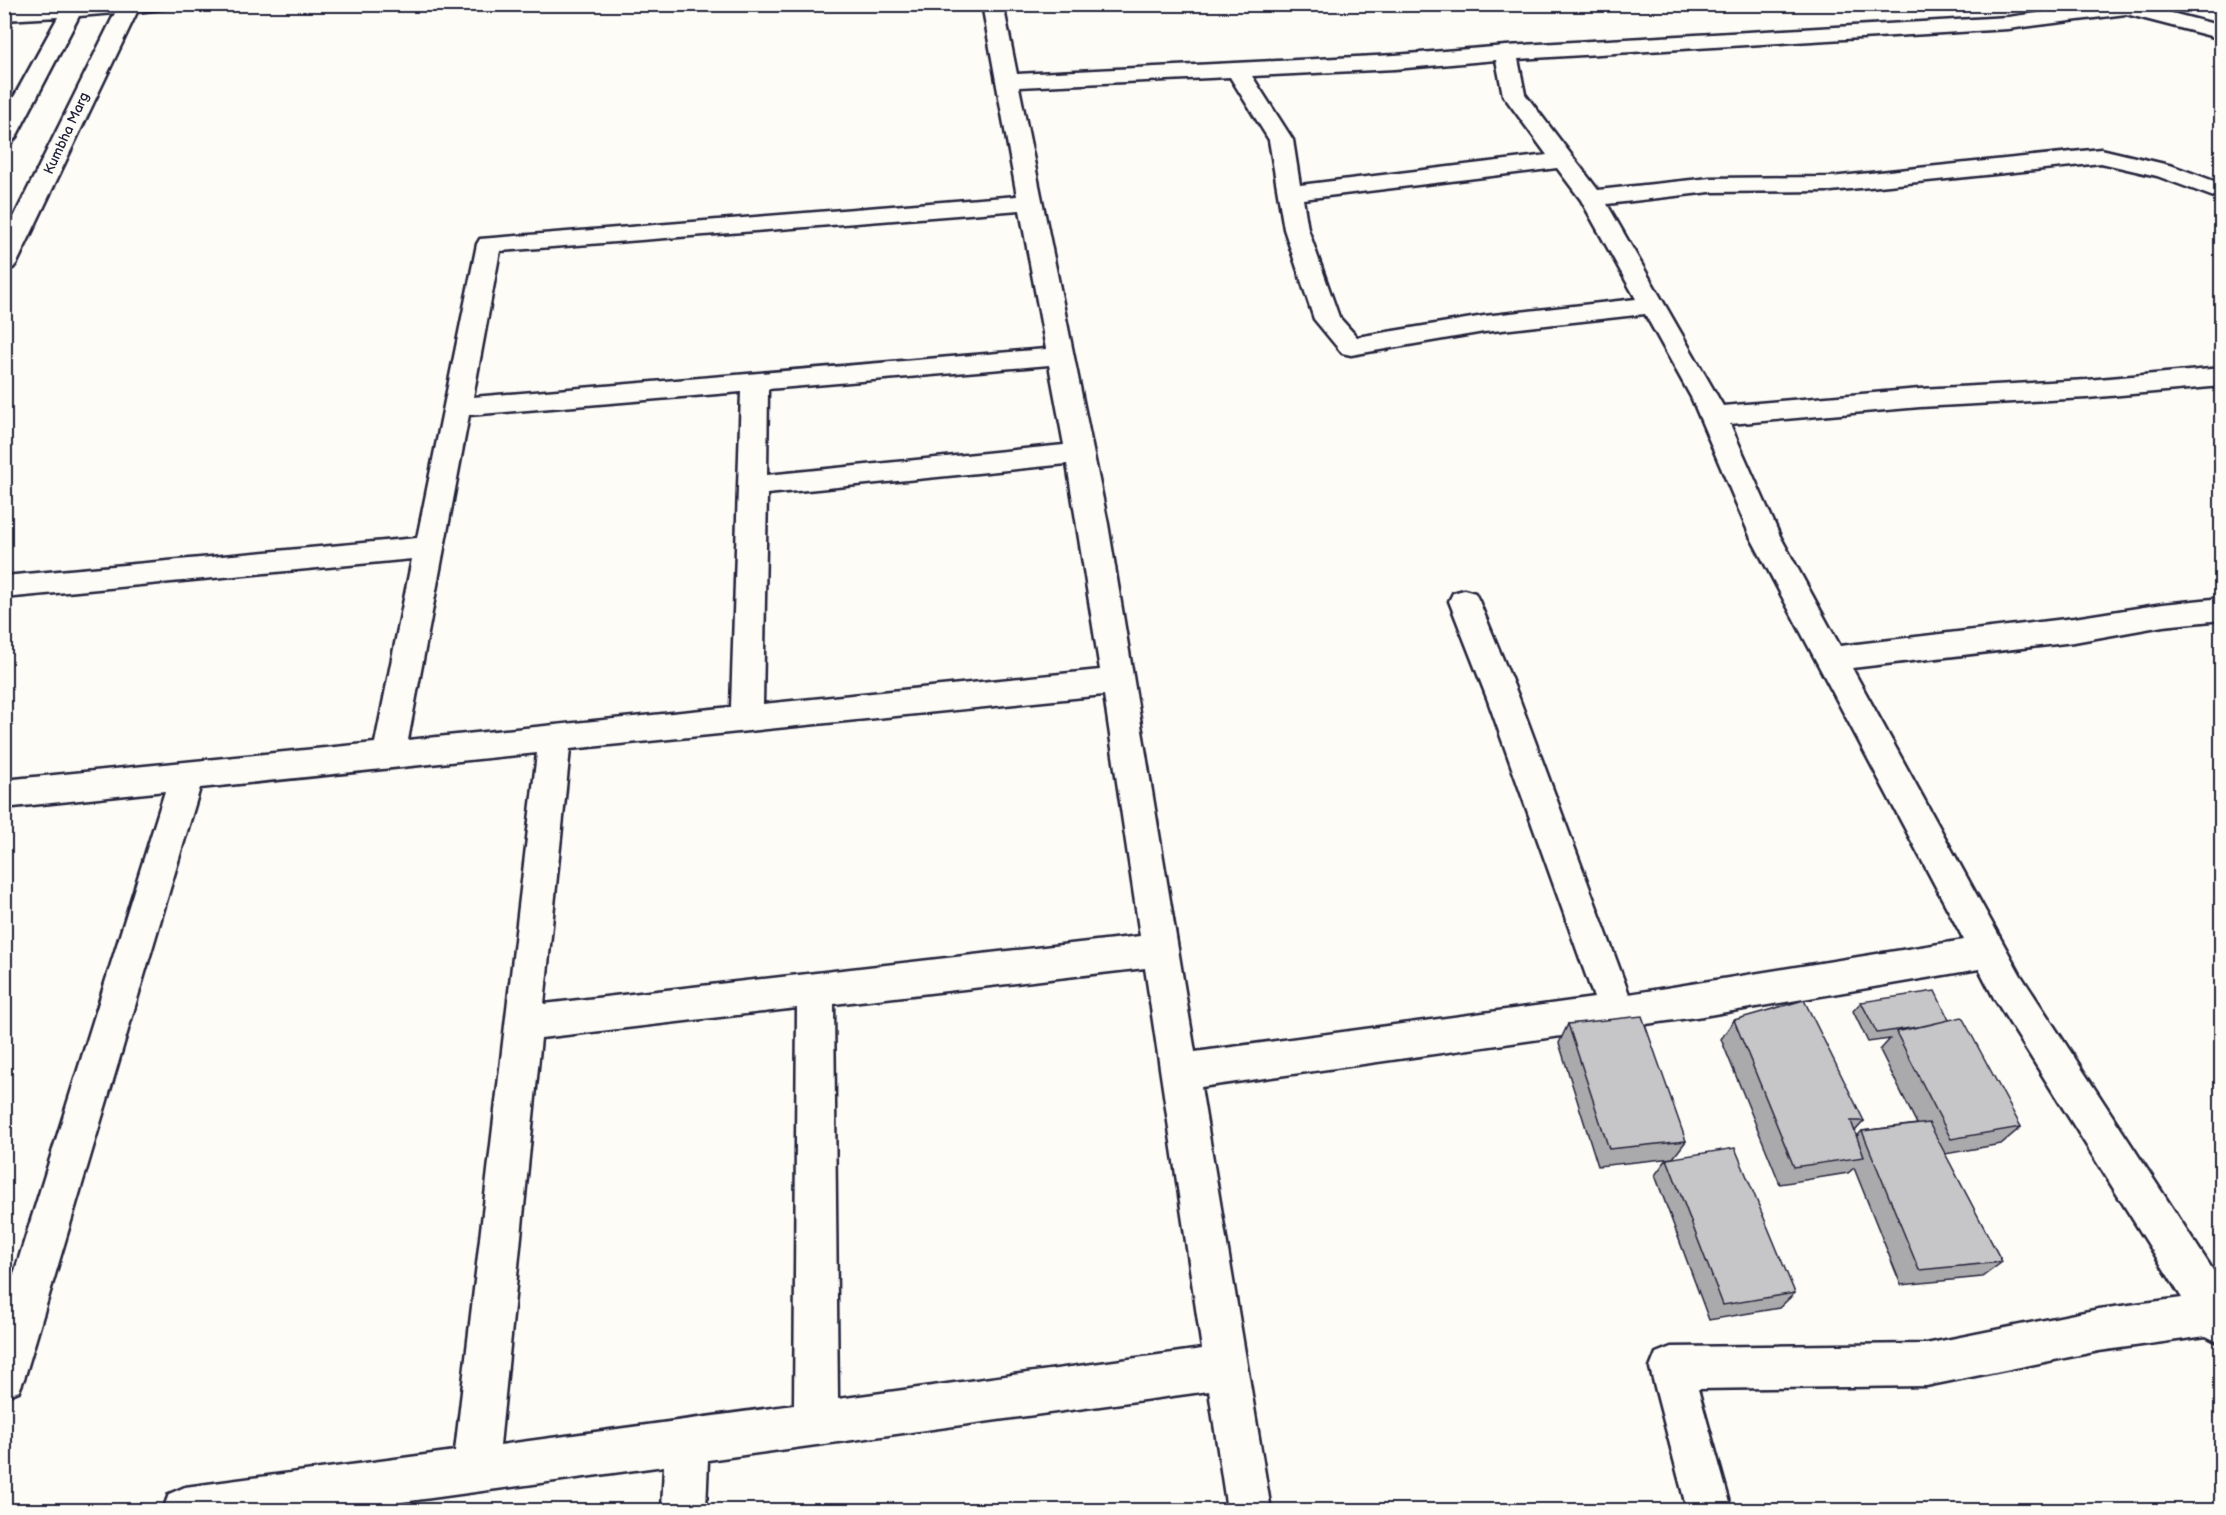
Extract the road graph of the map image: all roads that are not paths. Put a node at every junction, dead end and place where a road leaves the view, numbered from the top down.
1 (162, 4) edge
2 (992, 4) edge
3 (129, 6) edge
4 (73, 7) edge
5 (4, 14) edge
6 (2222, 33) edge
7 (1506, 53) junction
8 (1237, 70) junction
9 (1006, 81) junction
10 (4, 137) edge
11 (1563, 160) junction
12 (1290, 192) junction
13 (2222, 194) edge
14 (1592, 198) junction
15 (1029, 202) junction
16 (4, 263) edge
17 (1653, 305) junction
18 (1060, 356) junction
19 (2222, 377) edge
20 (755, 382) junction
21 (458, 407) junction
22 (1713, 416) junction
23 (1079, 453) junction
24 (752, 486) junction
25 (430, 547) junction
26 (4, 586) edge
27 (1464, 601) dead end
28 (2222, 609) edge
29 (1832, 659) junction
30 (1117, 681) junction
31 (747, 718) junction
32 (555, 738) junction
33 (389, 755) junction
34 (187, 775) junction
35 (4, 794) edge
36 (1160, 950) junction
37 (1989, 952) junction
38 (816, 990) junction
39 (1617, 1012) junction
40 (524, 1023) junction
41 (1180, 1072) junction
42 (2220, 1316) edge
43 (1227, 1367) junction
44 (4, 1376) edge
45 (816, 1423) junction
46 (687, 1441) junction
47 (475, 1471) junction
48 (185, 1510) edge
49 (684, 1510) edge
50 (1249, 1510) edge
51 (1709, 1510) edge

1 - 3 street
2 - 9 street
3 - 4 street
3 - 16 street, Kumbha Marg
4 - 5 street
4 - 10 street
6 - 7 street
7 - 8 street
7 - 11 street
8 - 9 street
8 - 12 street
9 - 15 street
11 - 12 street
11 - 14 street
12 - 17 street
13 - 14 street
14 - 17 street
15 - 18 street
15 - 21 street
17 - 22 street
18 - 20 street
18 - 23 street
19 - 22 street
20 - 21 street
20 - 24 street
21 - 25 street
22 - 29 street
23 - 24 street
23 - 30 street
24 - 31 street
25 - 26 street
25 - 33 street
27 - 39 street
28 - 29 street
29 - 37 street
30 - 31 street
30 - 36 street
31 - 32 street
32 - 33 street
32 - 40 street
33 - 34 street
34 - 35 street
34 - 44 street
36 - 38 street
36 - 41 street
37 - 39 street
37 - 42 street
38 - 40 street
38 - 45 street
39 - 41 street
40 - 47 street
41 - 43 street
42 - 51 street
43 - 45 street
43 - 50 street
45 - 46 street
46 - 47 street
46 - 49 street
47 - 48 street

